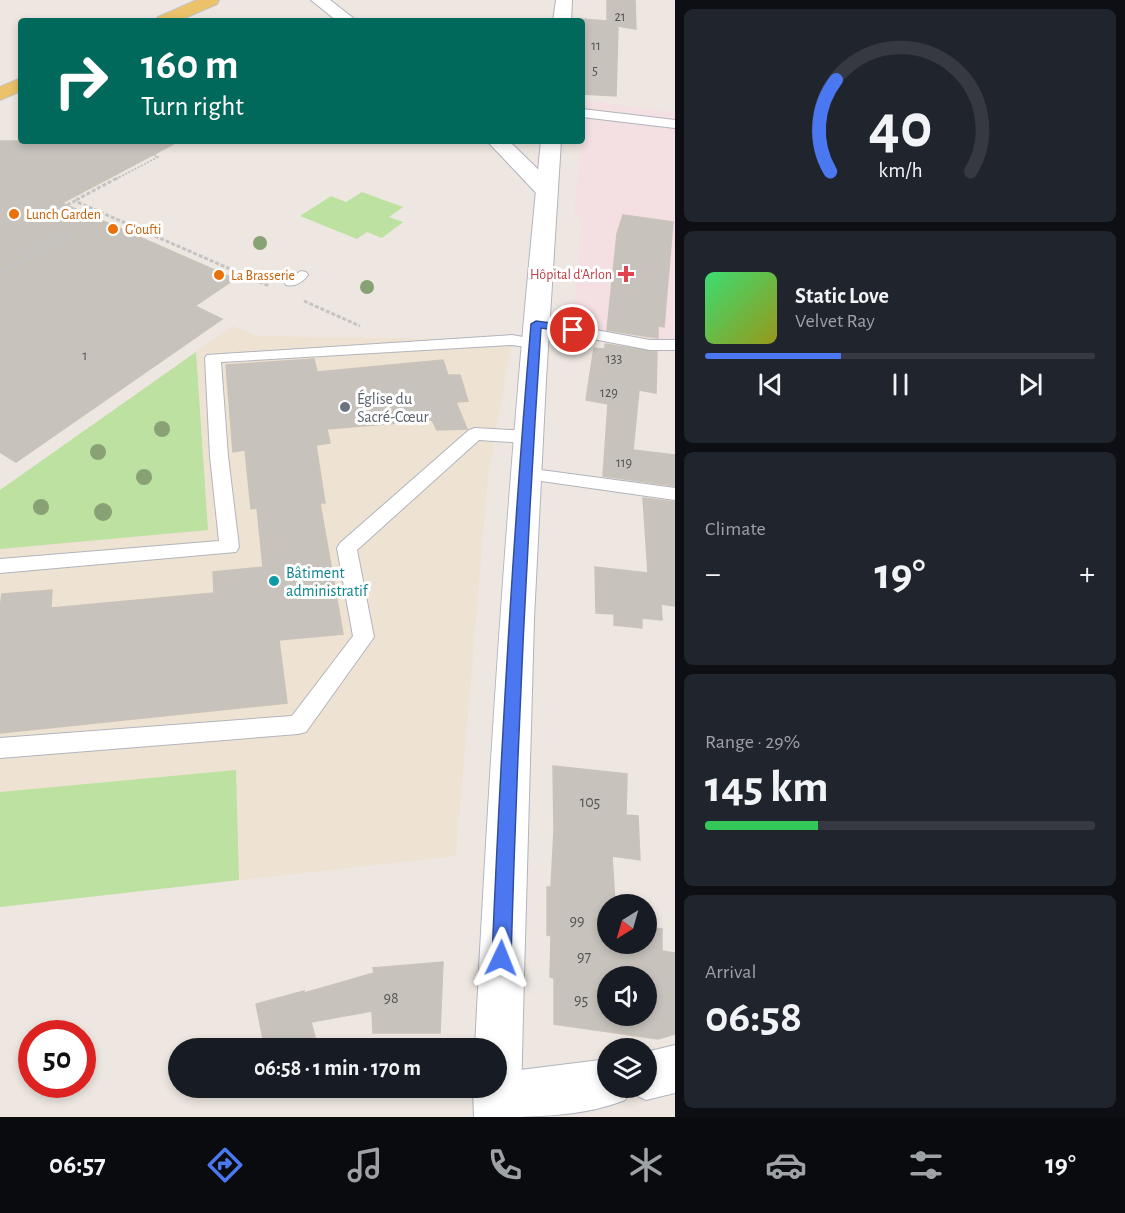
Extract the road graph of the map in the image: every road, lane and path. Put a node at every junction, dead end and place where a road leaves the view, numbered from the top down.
1 (211, 0) edge
2 (320, 0) edge
3 (564, 0) edge
4 (171, 18) edge
5 (344, 18) edge
6 (562, 18) edge
7 (18, 85) edge
8 (0, 94) edge
9 (585, 113) edge
10 (675, 124) edge
11 (500, 144) edge
12 (504, 144) edge
13 (551, 147) edge
14 (153, 155) dead end
15 (547, 191) junction
16 (75, 201) dead end
17 (71, 233) dead end
18 (0, 272) edge
19 (535, 333) junction
20 (669, 344) edge
21 (528, 437) junction
22 (526, 474) junction
23 (675, 494) edge
24 (0, 566) edge
25 (0, 748) edge
26 (675, 1069) edge
27 (657, 1073) edge
28 (597, 1085) edge
29 (498, 1107) edge

1 - 4 main road
2 - 5 main road
3 - 6 main road
7 - 8 main road
9 - 10 lane
11 - 15 main road
12 - 13 main road
13 - 15 main road
14 - 16 path
15 - 19 main road
17 - 18 path
19 - 20 lane
19 - 21 main road
19 - 24 lane
21 - 22 main road
21 - 25 lane
22 - 23 lane
22 - 29 main road
26 - 27 main road
28 - 29 main road

